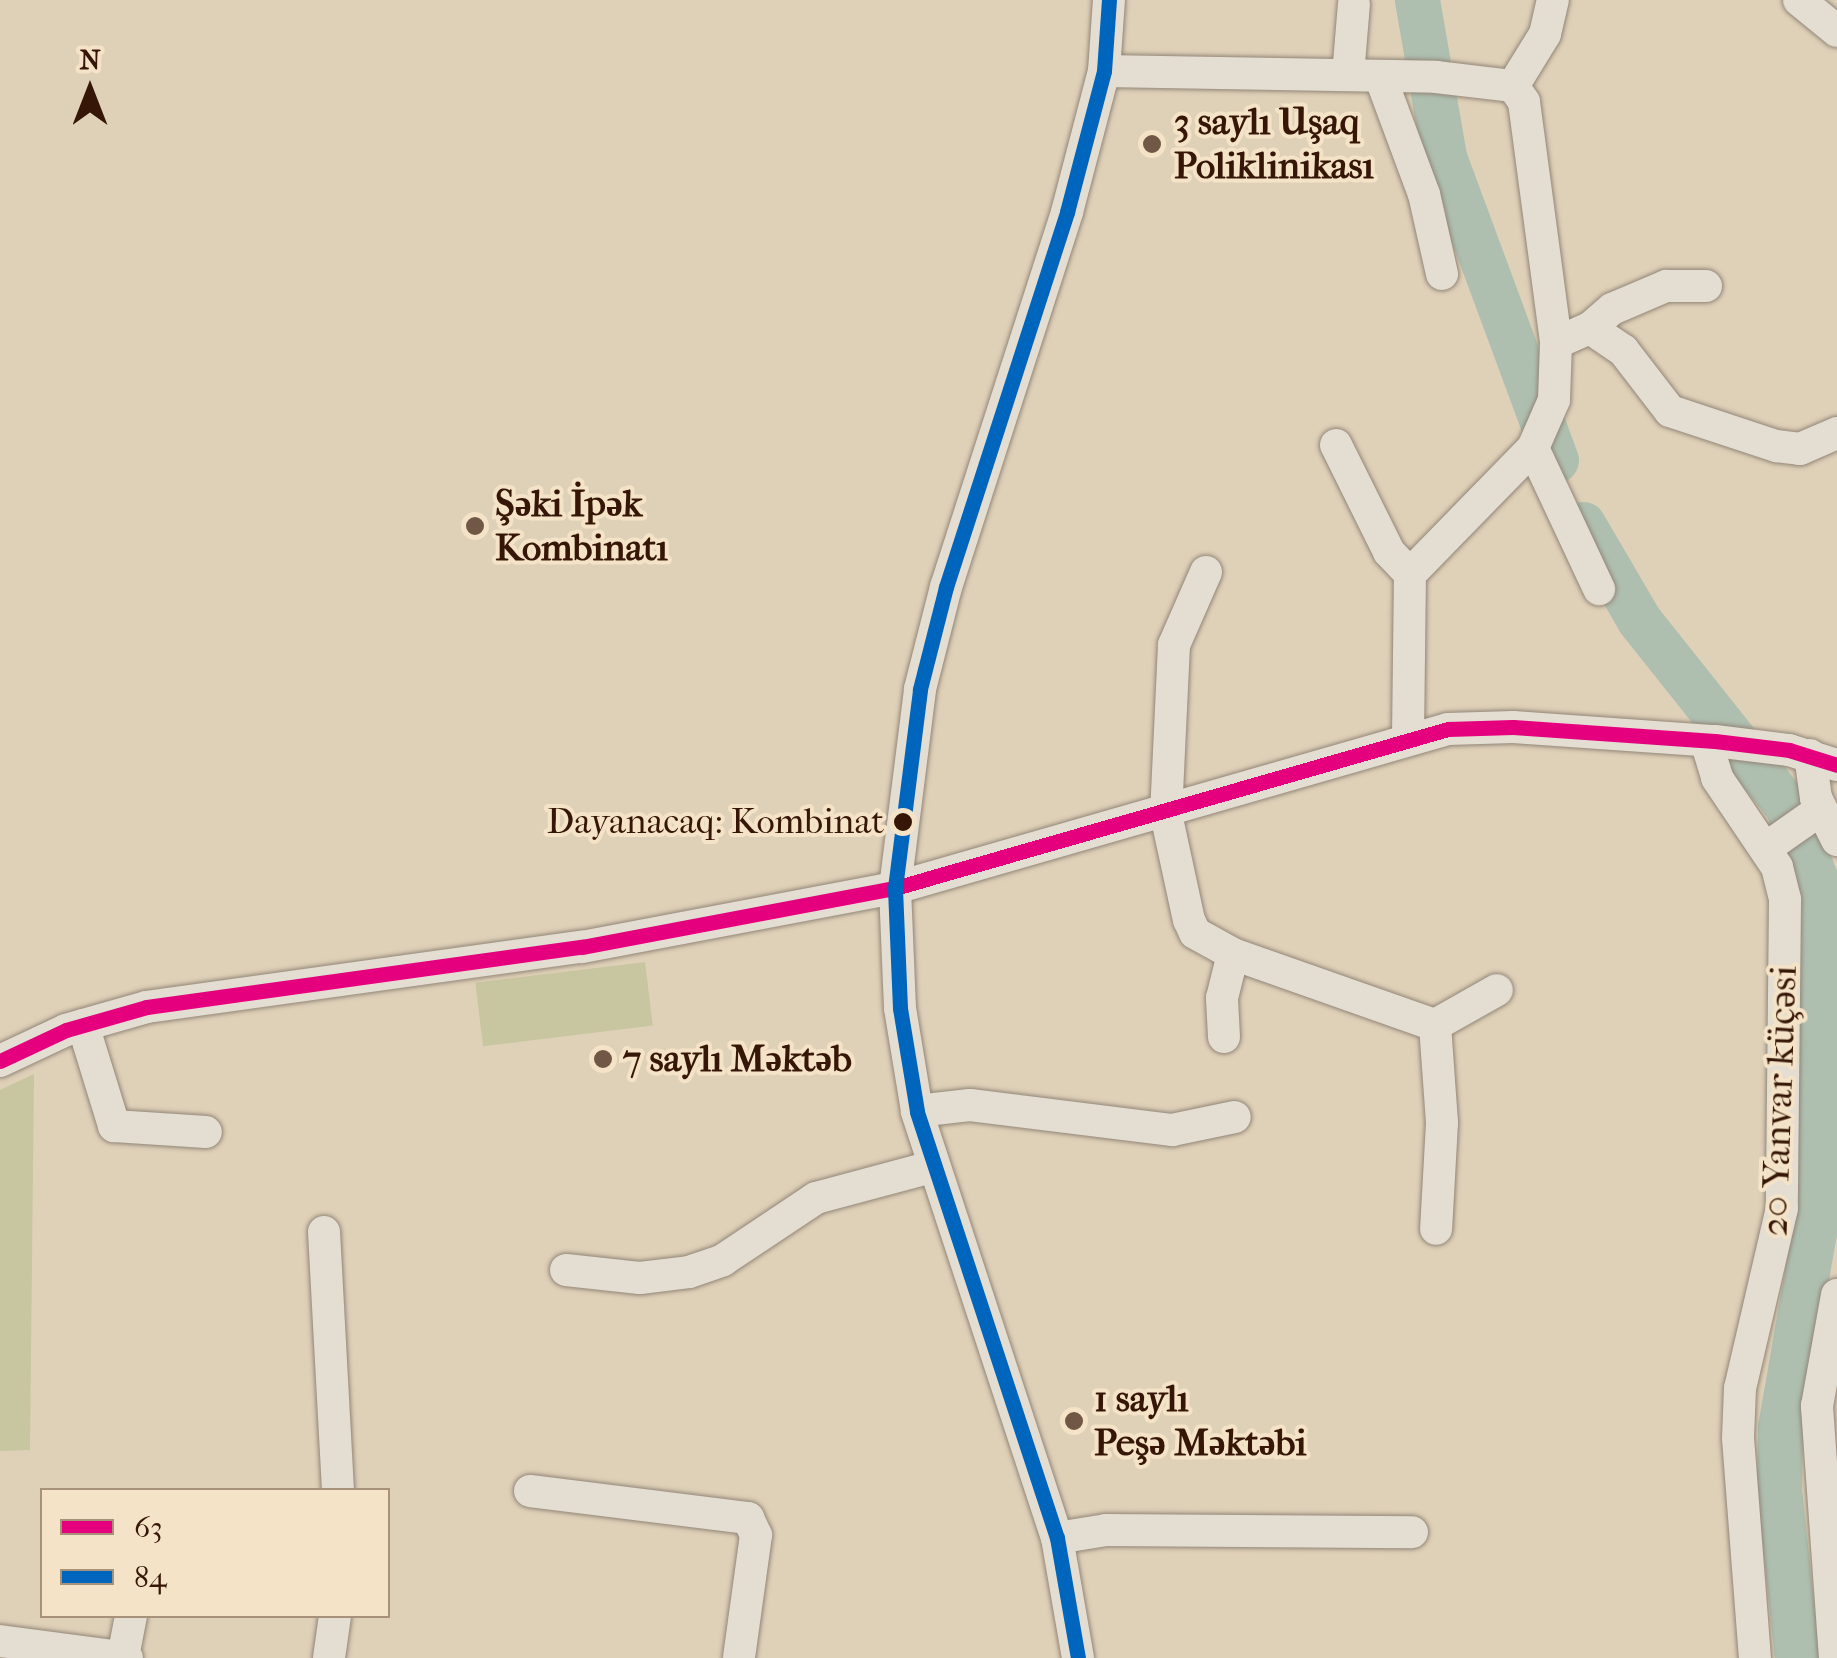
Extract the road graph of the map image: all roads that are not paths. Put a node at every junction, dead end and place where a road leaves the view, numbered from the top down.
1 (1553, 0) edge
2 (1799, 0) edge
3 (1106, 2) edge
4 (1354, 4) dead end
5 (1837, 31) edge
6 (1104, 71) junction
7 (1394, 76) junction
8 (1513, 86) junction
9 (1442, 274) dead end
10 (1706, 286) dead end
11 (1590, 328) junction
12 (1556, 343) junction
13 (1837, 434) edge
14 (1336, 445) dead end
15 (1533, 448) junction
16 (1206, 572) dead end
17 (1410, 574) junction
18 (1600, 589) dead end
19 (1408, 737) junction
20 (1710, 741) junction
21 (1824, 760) edge
22 (1817, 813) junction
23 (1166, 814) junction
24 (1837, 840) edge
25 (1773, 843) junction
26 (895, 888) junction
27 (1233, 954) junction
28 (1497, 990) dead end
29 (83, 1025) junction
30 (1435, 1025) junction
31 (1224, 1036) dead end
32 (0, 1060) edge
33 (917, 1111) junction
34 (1236, 1117) dead end
35 (206, 1132) dead end
36 (932, 1167) junction
37 (1436, 1230) dead end
38 (324, 1232) dead end
39 (566, 1270) dead end
40 (1837, 1295) edge
41 (1831, 1351) edge
42 (338, 1488) edge
43 (530, 1491) dead end
44 (1412, 1532) dead end
45 (1057, 1538) junction
46 (1834, 1592) edge
47 (131, 1618) edge
48 (335, 1618) edge
49 (0, 1641) edge
50 (0, 1656) edge
51 (125, 1657) edge
52 (328, 1658) edge
53 (738, 1658) edge
54 (1078, 1658) edge
55 (1754, 1658) edge
56 (1835, 1658) edge

1 - 8 street
2 - 5 street
3 - 6 street
4 - 7 street
6 - 7 street
6 - 26 street
7 - 8 street
7 - 9 street
8 - 12 street
10 - 11 street
11 - 12 street
11 - 13 street
12 - 15 street
14 - 17 street
15 - 17 street
15 - 18 street
16 - 23 street
17 - 19 street
19 - 20 street
19 - 23 street
20 - 21 street
20 - 25 street, 20 Yanvar küçəsi
21 - 22 street
22 - 24 street
22 - 25 street
23 - 26 street
23 - 27 street
25 - 55 street, 20 Yanvar küçəsi
26 - 29 street
26 - 33 street
27 - 30 street
27 - 31 street
28 - 30 street
29 - 32 street
29 - 35 street
30 - 37 street
33 - 34 street
33 - 36 street
36 - 39 street
36 - 45 street
38 - 42 street
40 - 41 street
41 - 46 street
43 - 53 street
44 - 45 street
45 - 54 street
46 - 56 street
47 - 51 street
48 - 52 street
49 - 50 street
49 - 51 street

